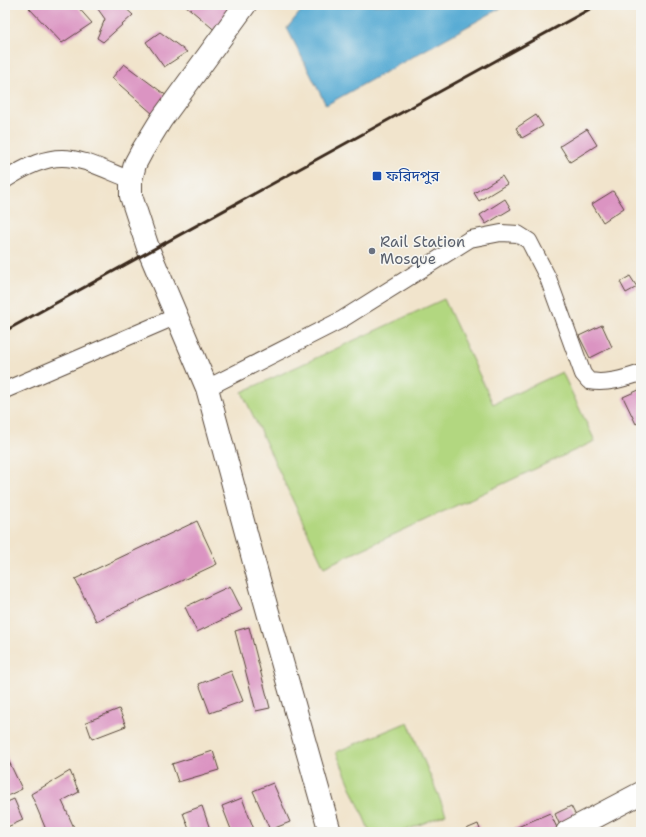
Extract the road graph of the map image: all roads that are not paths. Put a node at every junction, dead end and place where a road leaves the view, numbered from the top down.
1 (245, 5) edge
2 (5, 180) edge
3 (131, 180) junction
4 (177, 316) junction
5 (641, 373) edge
6 (207, 388) junction
7 (5, 390) edge
8 (641, 794) edge
9 (641, 809) edge
10 (330, 832) edge
11 (567, 832) edge
12 (595, 832) edge

1 - 3 main road
2 - 3 street
3 - 4 main road
4 - 6 main road
4 - 7 street
5 - 6 street
6 - 10 main road
8 - 11 main road
9 - 12 main road

